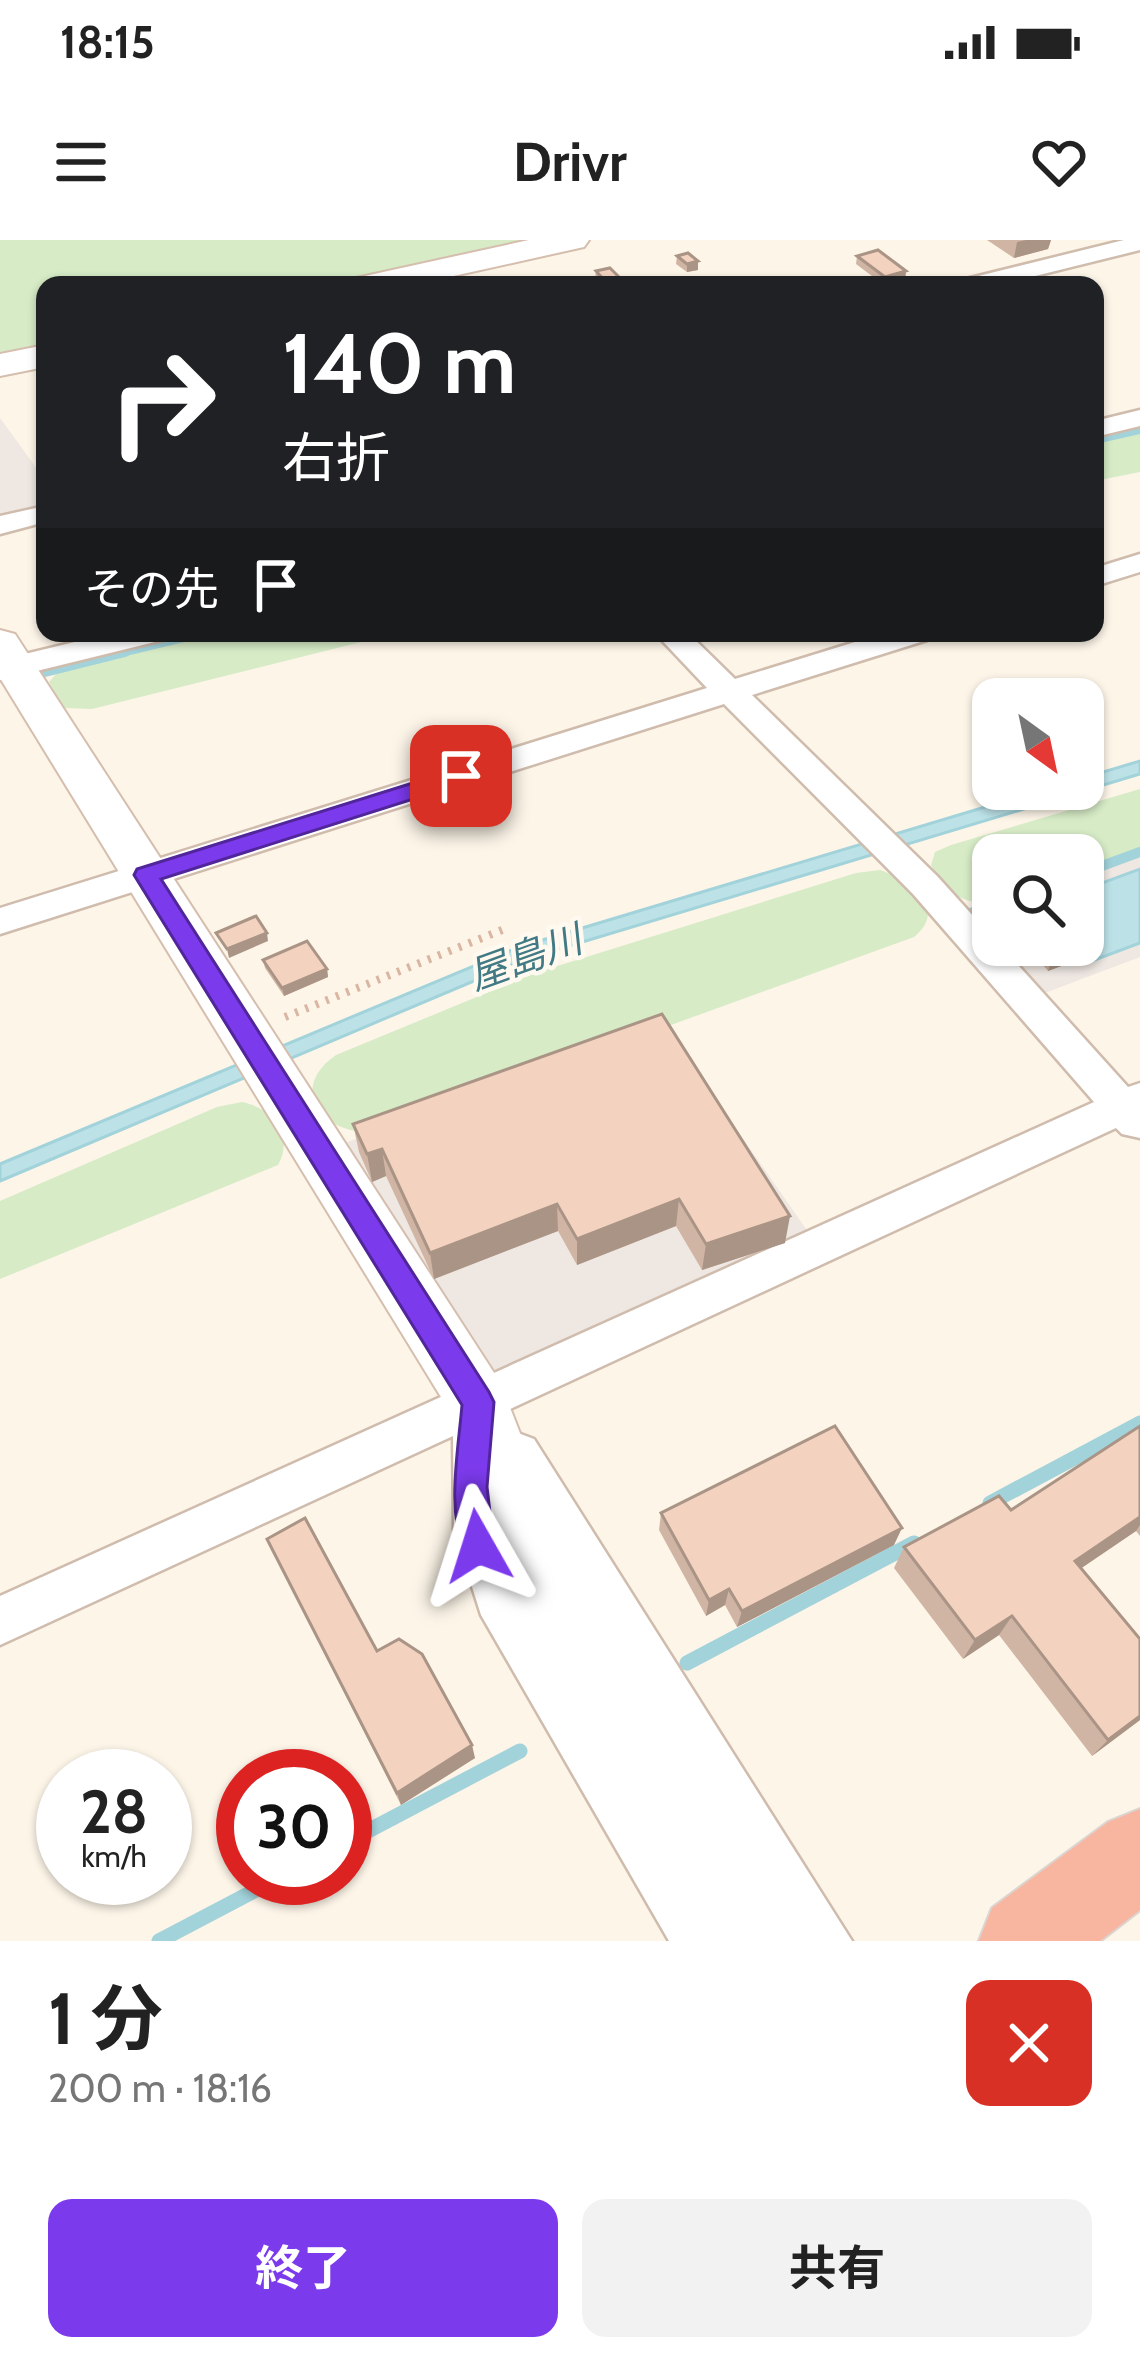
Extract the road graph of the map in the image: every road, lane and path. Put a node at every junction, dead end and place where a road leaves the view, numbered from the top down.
1 (573, 240) edge
2 (1129, 247) edge
3 (409, 276) edge
4 (1008, 276) edge
5 (36, 358) edge
6 (0, 365) edge
7 (1140, 418) edge
8 (1104, 427) edge
9 (36, 516) edge
10 (0, 525) edge
11 (1140, 562) edge
12 (1104, 574) edge
13 (103, 642) edge
14 (680, 642) edge
15 (887, 642) edge
16 (5, 660) edge
17 (732, 691) junction
18 (146, 875) junction
19 (0, 921) edge
20 (506, 928) dead end
21 (257, 1051) junction
22 (1134, 1111) edge
23 (478, 1402) junction
24 (0, 1621) edge
25 (1140, 1854) edge
26 (700, 1941) edge
27 (762, 1941) edge
28 (825, 1941) edge
29 (1024, 1941) edge

1 - 3 street
2 - 4 street
5 - 6 street
7 - 8 street
9 - 10 street
11 - 12 street
13 - 16 street
14 - 17 street
15 - 17 street
16 - 18 street
17 - 18 street
17 - 22 street
18 - 19 street
18 - 21 street
20 - 21 path
21 - 23 street
22 - 23 street
23 - 24 street
23 - 26 street
23 - 27 street
23 - 28 street
25 - 29 highway

